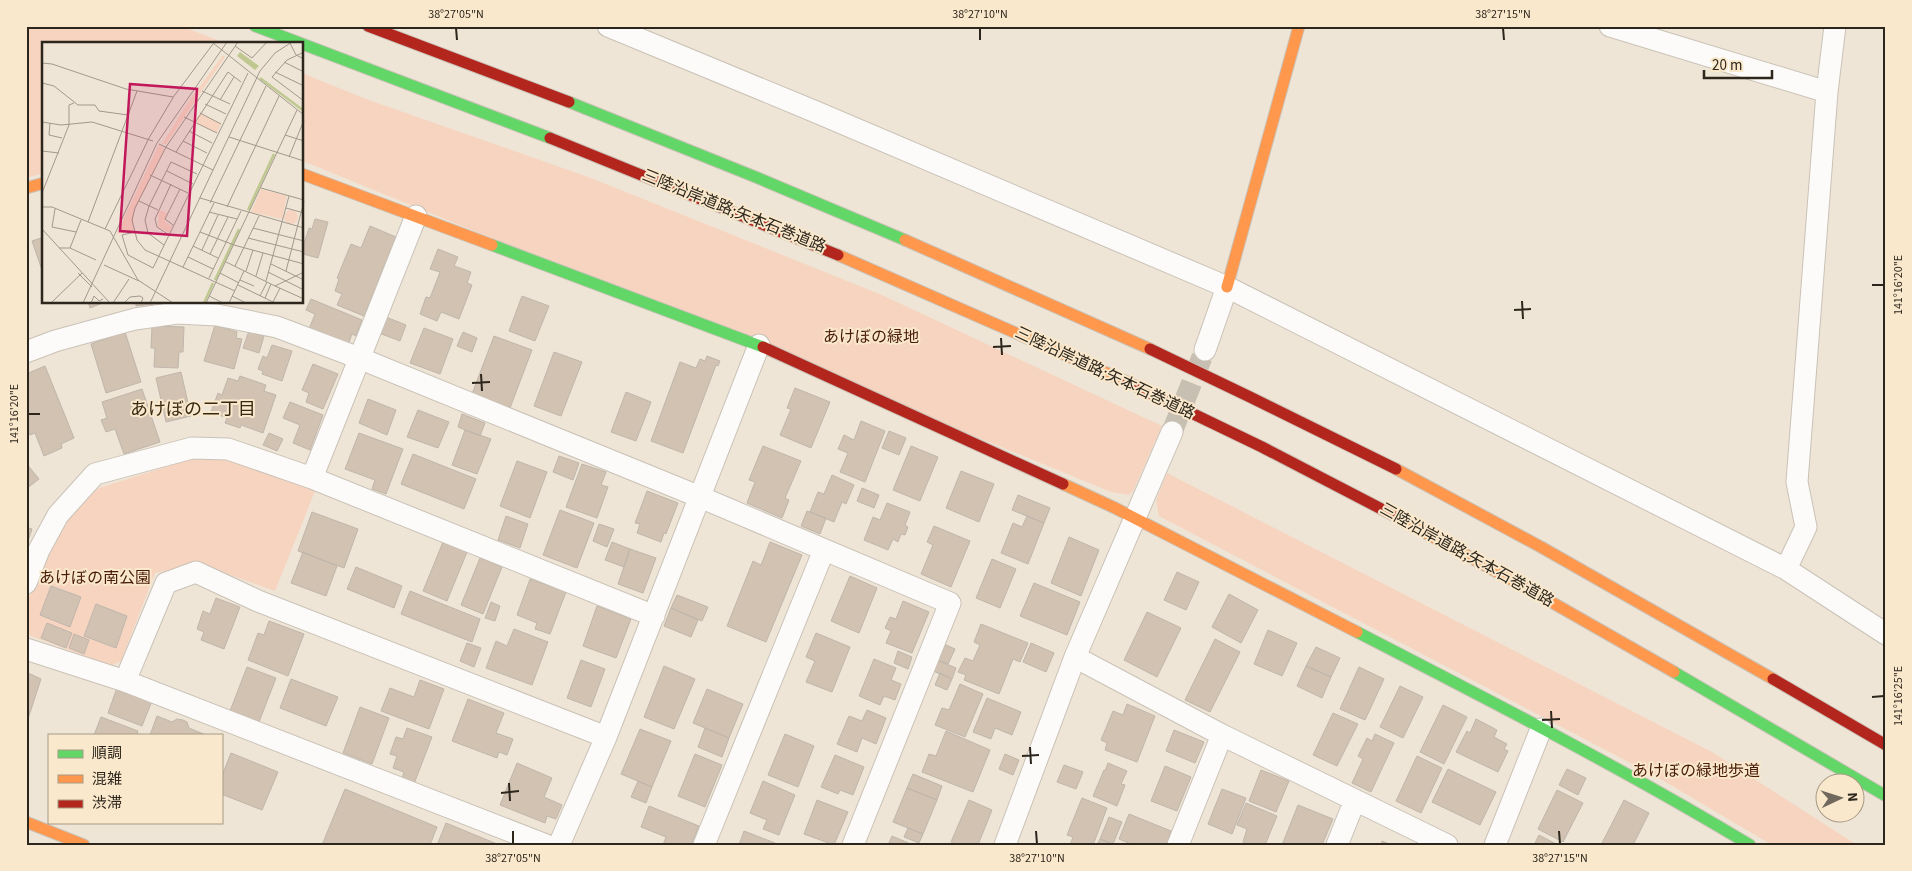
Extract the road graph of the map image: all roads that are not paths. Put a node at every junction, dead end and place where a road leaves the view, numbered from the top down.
1 (256, 26) edge
2 (368, 26) edge
3 (608, 26) edge
4 (1299, 26) edge
5 (1610, 26) edge
6 (1834, 26) edge
7 (300, 42) edge
8 (304, 44) edge
9 (1827, 92) junction
10 (304, 175) edge
11 (42, 184) edge
12 (26, 188) edge
13 (416, 216) junction
14 (1227, 288) junction
15 (759, 345) junction
16 (1205, 350) tunnel mouth
17 (26, 352) edge
18 (359, 358) junction
19 (1172, 432) tunnel mouth
20 (312, 478) junction
21 (700, 497) junction
22 (1136, 518) junction
23 (824, 550) junction
24 (1786, 569) junction
25 (26, 583) edge
26 (654, 616) junction
27 (1886, 634) edge
28 (26, 649) edge
29 (1074, 657) junction
30 (125, 681) junction
31 (1541, 729) junction
32 (1222, 735) junction
33 (606, 737) junction
34 (1886, 745) edge
35 (1886, 796) edge
36 (1355, 800) junction
37 (26, 822) edge
38 (84, 845) edge
39 (546, 845) edge
40 (559, 845) edge
41 (704, 845) edge
42 (853, 845) edge
43 (1005, 845) edge
44 (1178, 845) edge
45 (1337, 845) edge
46 (1446, 845) edge
47 (1495, 845) edge
48 (1750, 845) edge

1 - 7 main road, 三陸沿岸道路;矢本石巻道路
2 - 34 main road
3 - 14 street
4 - 14 main road
5 - 9 street
6 - 9 street
8 - 35 main road, 三陸沿岸道路;矢本石巻道路
9 - 24 street
10 - 13 main road
11 - 12 main road
13 - 15 main road
13 - 18 street
14 - 16 street
14 - 24 street
15 - 21 street
15 - 22 main road
17 - 18 street
18 - 20 street
18 - 21 street
19 - 22 street
20 - 25 street
20 - 26 street
21 - 23 street
21 - 26 street
22 - 29 street
22 - 31 main road
23 - 41 street
23 - 42 street
24 - 27 street
26 - 33 street
28 - 30 street
29 - 32 street
29 - 43 street
30 - 33 street
30 - 39 street
31 - 47 street
31 - 48 main road
32 - 36 street
32 - 44 street
33 - 40 street
36 - 45 street
36 - 46 street
37 - 38 main road

